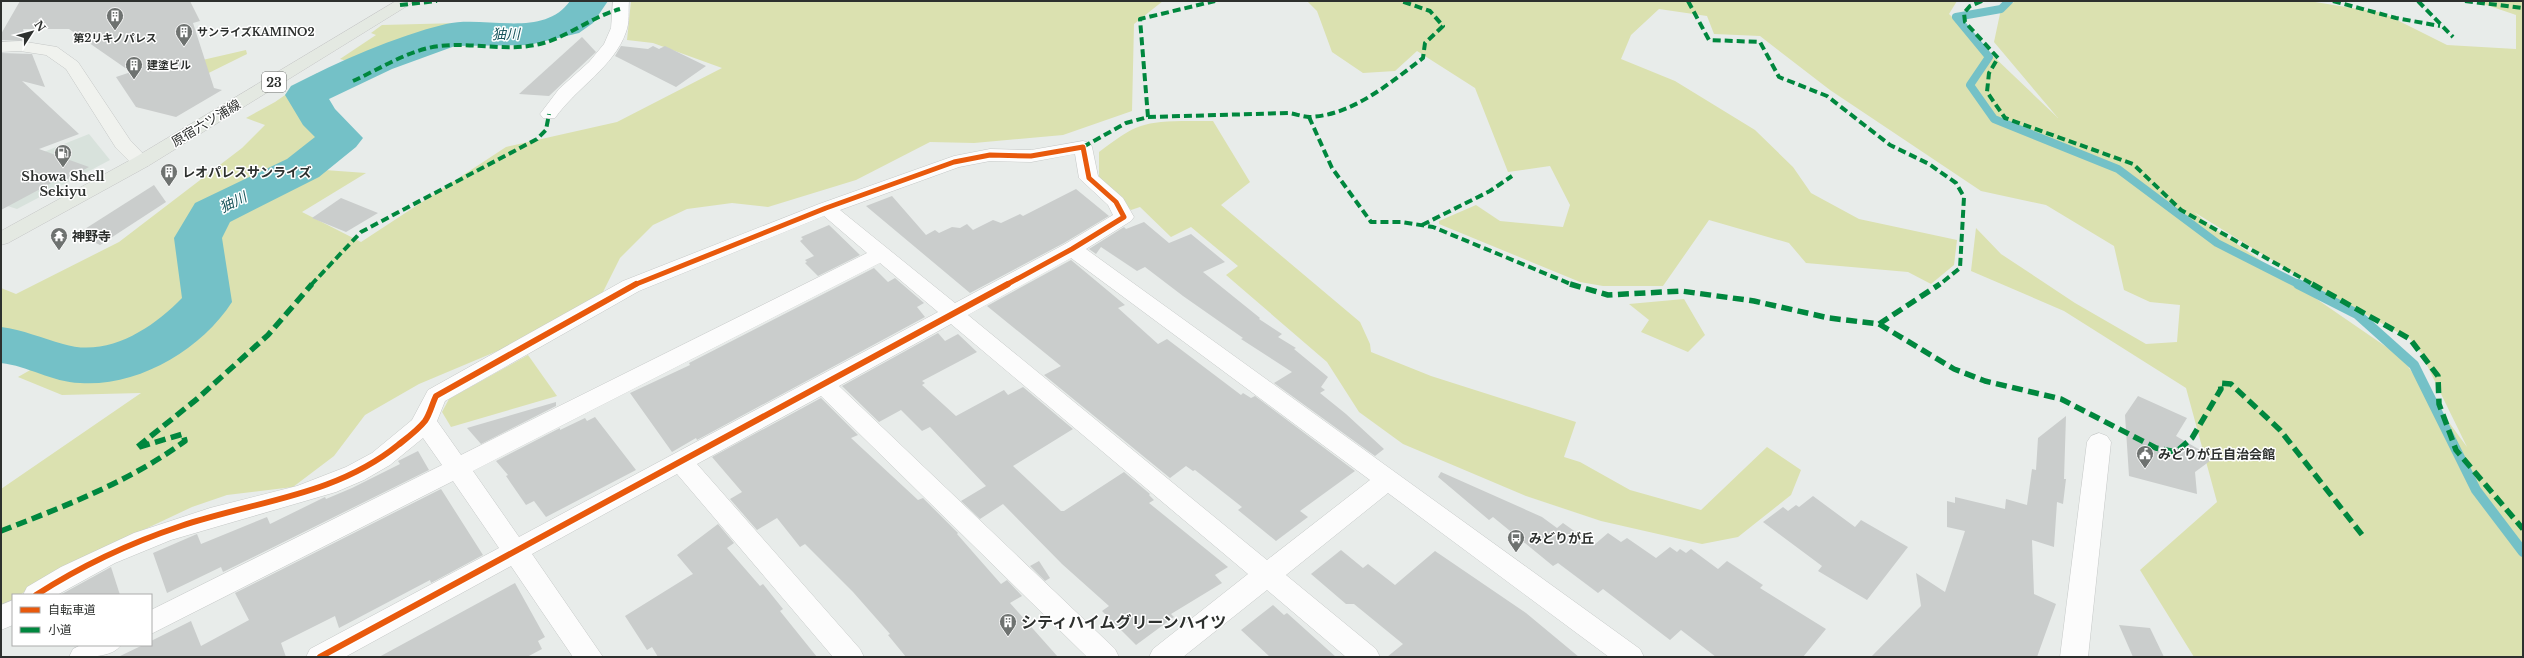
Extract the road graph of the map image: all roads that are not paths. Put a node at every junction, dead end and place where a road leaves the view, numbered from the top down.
1 (407, 1) edge
2 (621, 1) edge
3 (1, 47) edge
4 (550, 114) dead end
5 (141, 162) junction
6 (826, 208) junction
7 (1, 239) edge
8 (1072, 248) junction
9 (882, 254) junction
10 (953, 313) junction
11 (823, 384) junction
12 (425, 422) junction
13 (2099, 442) dead end
14 (680, 461) junction
15 (456, 468) junction
16 (1387, 480) junction
17 (515, 551) junction
18 (1267, 575) junction
19 (37, 594) edge
20 (12, 612) edge
21 (1, 619) edge
22 (152, 622) edge
23 (105, 646) edge
24 (327, 655) edge
25 (83, 657) edge
26 (589, 657) edge
27 (850, 657) edge
28 (1105, 657) edge
29 (1163, 657) edge
30 (1366, 657) edge
31 (1630, 657) edge
32 (2074, 657) edge

1 - 5 main road, 原宿六ツ浦線 / 23
2 - 4 street
3 - 5 street
5 - 7 main road, 原宿六ツ浦線 / 23
6 - 8 street
6 - 9 street
6 - 12 street
8 - 10 street
8 - 16 street
9 - 10 street
9 - 15 street
10 - 11 street
10 - 18 street
11 - 14 street
11 - 28 street
12 - 15 street
12 - 19 street
13 - 32 street
14 - 17 street
14 - 27 street
15 - 17 street
15 - 22 street
16 - 18 street
16 - 31 street
17 - 24 street
17 - 26 street
18 - 29 street
18 - 30 street
20 - 21 street
23 - 25 street

